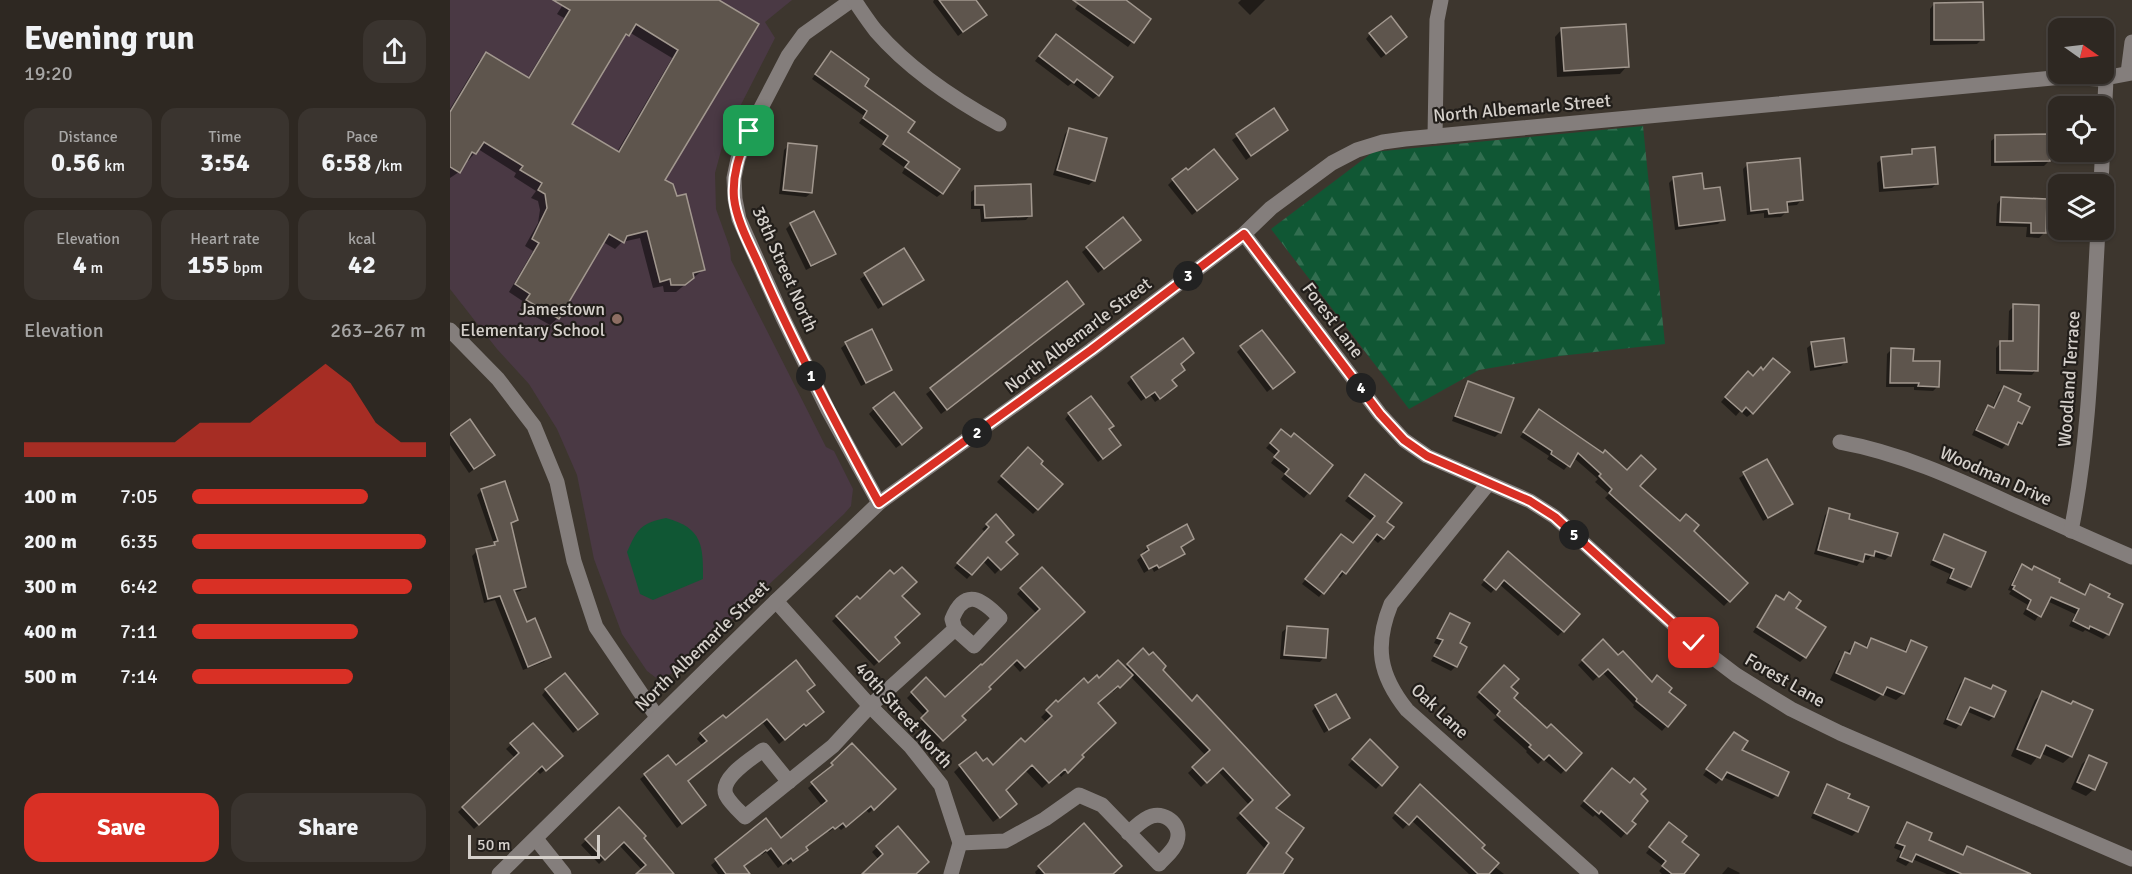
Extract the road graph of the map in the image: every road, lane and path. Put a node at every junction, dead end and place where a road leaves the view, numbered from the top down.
1 (853, 0) edge
2 (1441, 0) edge
3 (2132, 42) edge
4 (2130, 73) edge
5 (2114, 77) edge
6 (2048, 78) edge
7 (2106, 84) edge
8 (999, 124) dead end
9 (1435, 136) junction
10 (2101, 174) edge
11 (1244, 234) junction
12 (2097, 240) edge
13 (450, 330) edge
14 (1840, 442) dead end
15 (1488, 484) junction
16 (879, 503) junction
17 (2071, 531) junction
18 (2132, 557) edge
19 (776, 601) junction
20 (956, 629) dead end
21 (870, 706) junction
22 (657, 717) junction
23 (789, 782) junction
24 (1128, 833) dead end
25 (536, 839) junction
26 (960, 843) junction
27 (2132, 859) edge
28 (498, 874) edge
29 (564, 874) edge
30 (951, 874) edge
31 (1591, 874) edge

1 - 8 street
1 - 16 street, 38th Street North
2 - 9 street
3 - 4 street
4 - 5 street, North Albemarle Street
6 - 9 street, North Albemarle Street
7 - 10 street
9 - 11 street, North Albemarle Street
11 - 15 street, Forest Lane
11 - 16 street, North Albemarle Street
12 - 17 street, Woodland Terrace
13 - 22 street
14 - 17 street, Woodman Drive
15 - 27 street, Forest Lane
15 - 31 street, Oak Lane
16 - 19 street, North Albemarle Street
17 - 18 street, Woodman Drive
19 - 21 street, 40th Street North
19 - 22 street, North Albemarle Street
20 - 21 street
21 - 23 street
21 - 26 street, 40th Street North
22 - 25 street, North Albemarle Street
23 - 23 street
24 - 26 street
25 - 28 street, North Albemarle Street
25 - 29 street
26 - 30 street

